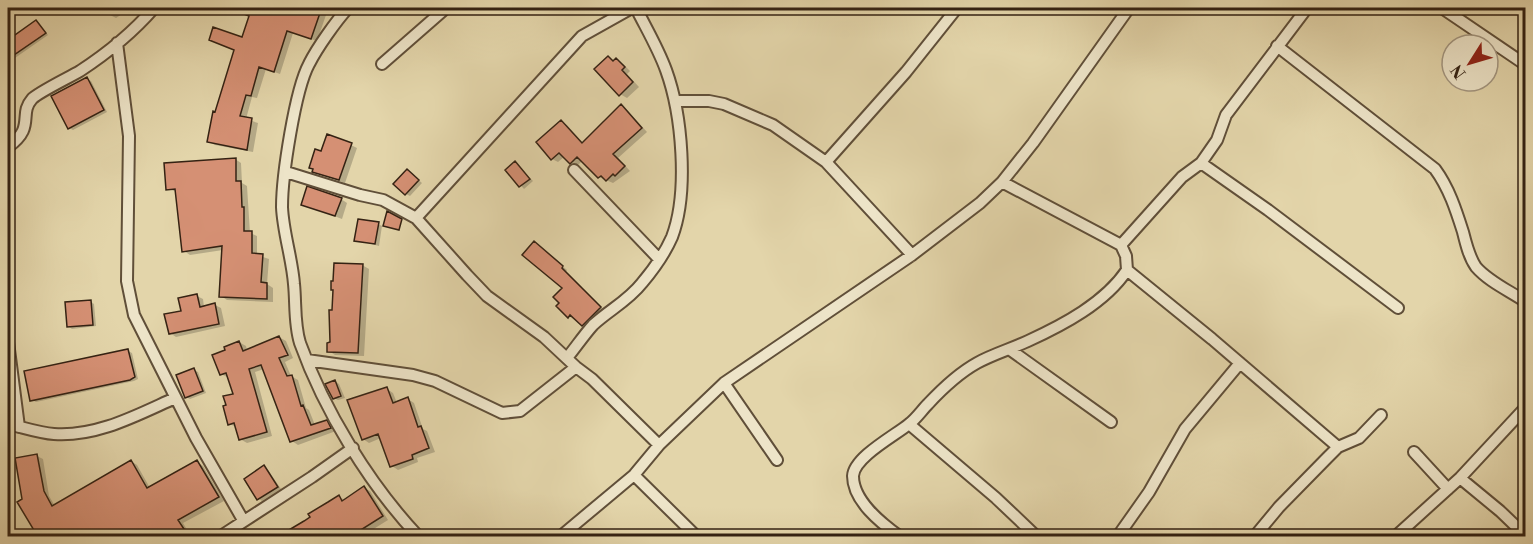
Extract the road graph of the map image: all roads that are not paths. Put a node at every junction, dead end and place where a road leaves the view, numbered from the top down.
1 (154, 8) edge
2 (446, 8) edge
3 (634, 8) edge
4 (957, 8) edge
5 (1129, 8) edge
6 (1307, 8) edge
7 (1442, 8) edge
8 (345, 9) edge
9 (117, 43) junction
10 (1277, 46) junction
11 (382, 64) dead end
12 (1526, 64) edge
13 (676, 101) junction
14 (8, 147) edge
15 (826, 162) junction
16 (1201, 163) junction
17 (574, 170) dead end
18 (286, 172) junction
19 (1002, 182) junction
20 (416, 218) junction
21 (1121, 245) junction
22 (912, 255) junction
23 (658, 260) junction
24 (1127, 270) junction
25 (1526, 302) edge
26 (1398, 308) dead end
27 (8, 342) edge
28 (1009, 349) junction
29 (567, 358) junction
30 (308, 360) junction
31 (1240, 363) junction
32 (576, 367) junction
33 (724, 383) junction
34 (175, 398) junction
35 (1526, 407) edge
36 (1381, 415) dead end
37 (1111, 422) dead end
38 (909, 424) junction
39 (13, 425) edge
40 (659, 445) junction
41 (1338, 447) junction
42 (352, 448) junction
43 (1414, 452) dead end
44 (777, 460) dead end
45 (634, 475) junction
46 (1460, 478) junction
47 (1448, 489) junction
48 (243, 520) junction
49 (1526, 536) edge
50 (221, 537) edge
51 (418, 537) edge
52 (561, 537) edge
53 (696, 537) edge
54 (899, 537) edge
55 (1036, 537) edge
56 (1118, 537) edge
57 (1255, 537) edge
58 (1396, 537) edge

1 - 9 street
2 - 11 street
3 - 13 street
3 - 20 street
4 - 15 street
5 - 19 street
6 - 10 street
7 - 12 street
8 - 18 street
9 - 14 street
9 - 34 street
10 - 16 street
10 - 25 street
13 - 15 street
13 - 23 street
15 - 22 street
16 - 21 street
16 - 26 street
17 - 23 street
18 - 20 street
18 - 30 street
19 - 21 street
19 - 22 street
20 - 29 street
21 - 24 street
22 - 33 street
23 - 29 street
24 - 28 street
24 - 31 street
27 - 39 street
28 - 37 street
28 - 38 street
29 - 32 street
30 - 32 street
30 - 42 street
31 - 41 street
31 - 56 street
32 - 40 street
33 - 40 street
33 - 44 street
34 - 39 street
34 - 48 street
35 - 46 street
36 - 41 street
38 - 54 street
38 - 55 street
40 - 45 street
41 - 57 street
42 - 48 street
42 - 51 street
43 - 47 street
45 - 52 street
45 - 53 street
46 - 47 street
46 - 49 street
47 - 58 street
48 - 50 street

